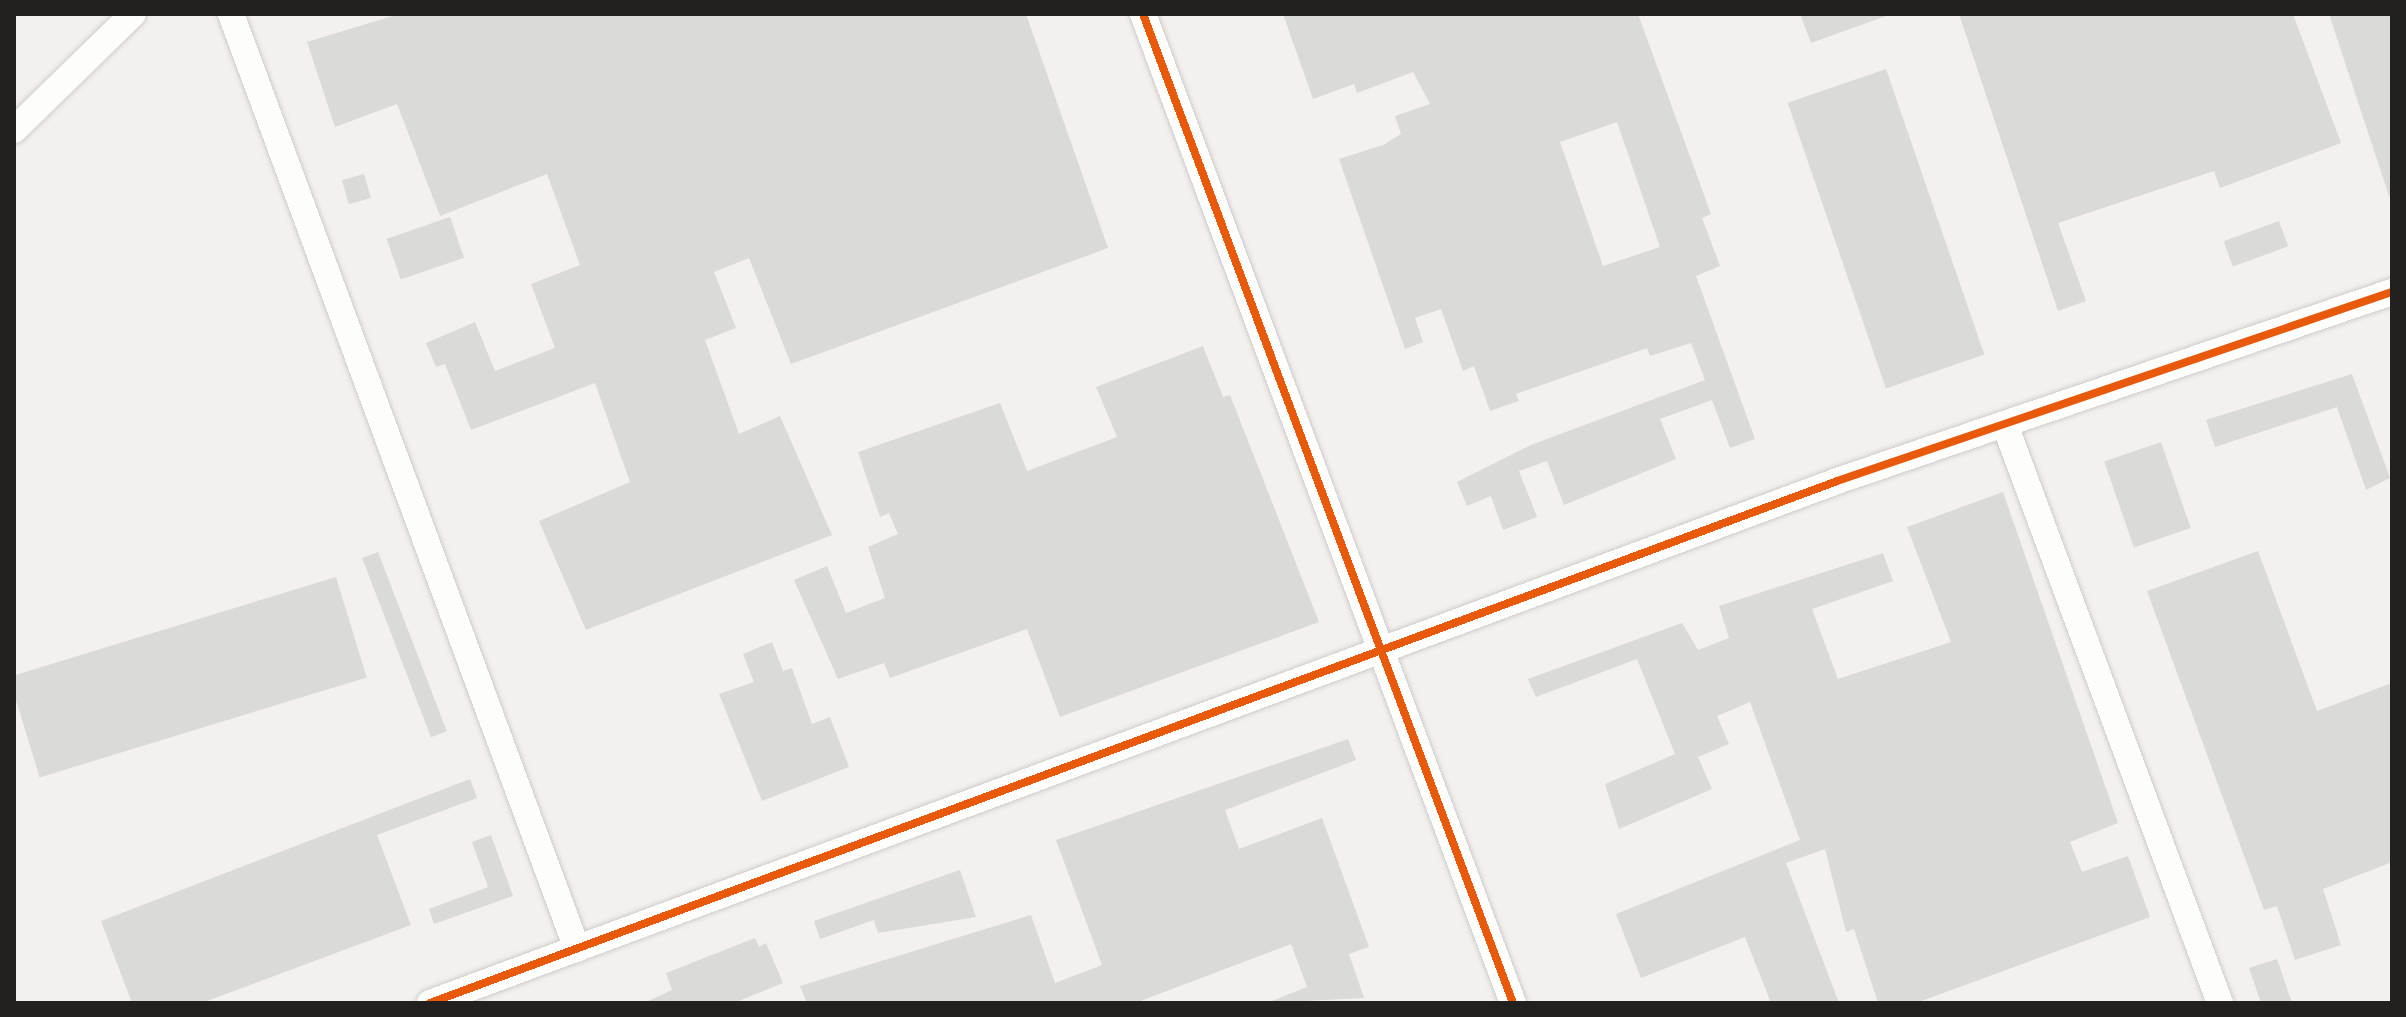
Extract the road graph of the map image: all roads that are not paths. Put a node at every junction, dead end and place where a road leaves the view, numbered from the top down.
1 (133, 14) edge
2 (231, 14) edge
3 (1143, 14) edge
4 (14, 130) edge
5 (2392, 292) edge
6 (2005, 425) junction
7 (1380, 653) junction
8 (577, 949) junction
9 (430, 1003) edge
10 (1513, 1003) edge
11 (2220, 1003) edge

1 - 4 street
2 - 8 street
3 - 7 street
5 - 6 street
6 - 7 street
6 - 11 street
7 - 8 street
7 - 10 street
8 - 9 street

